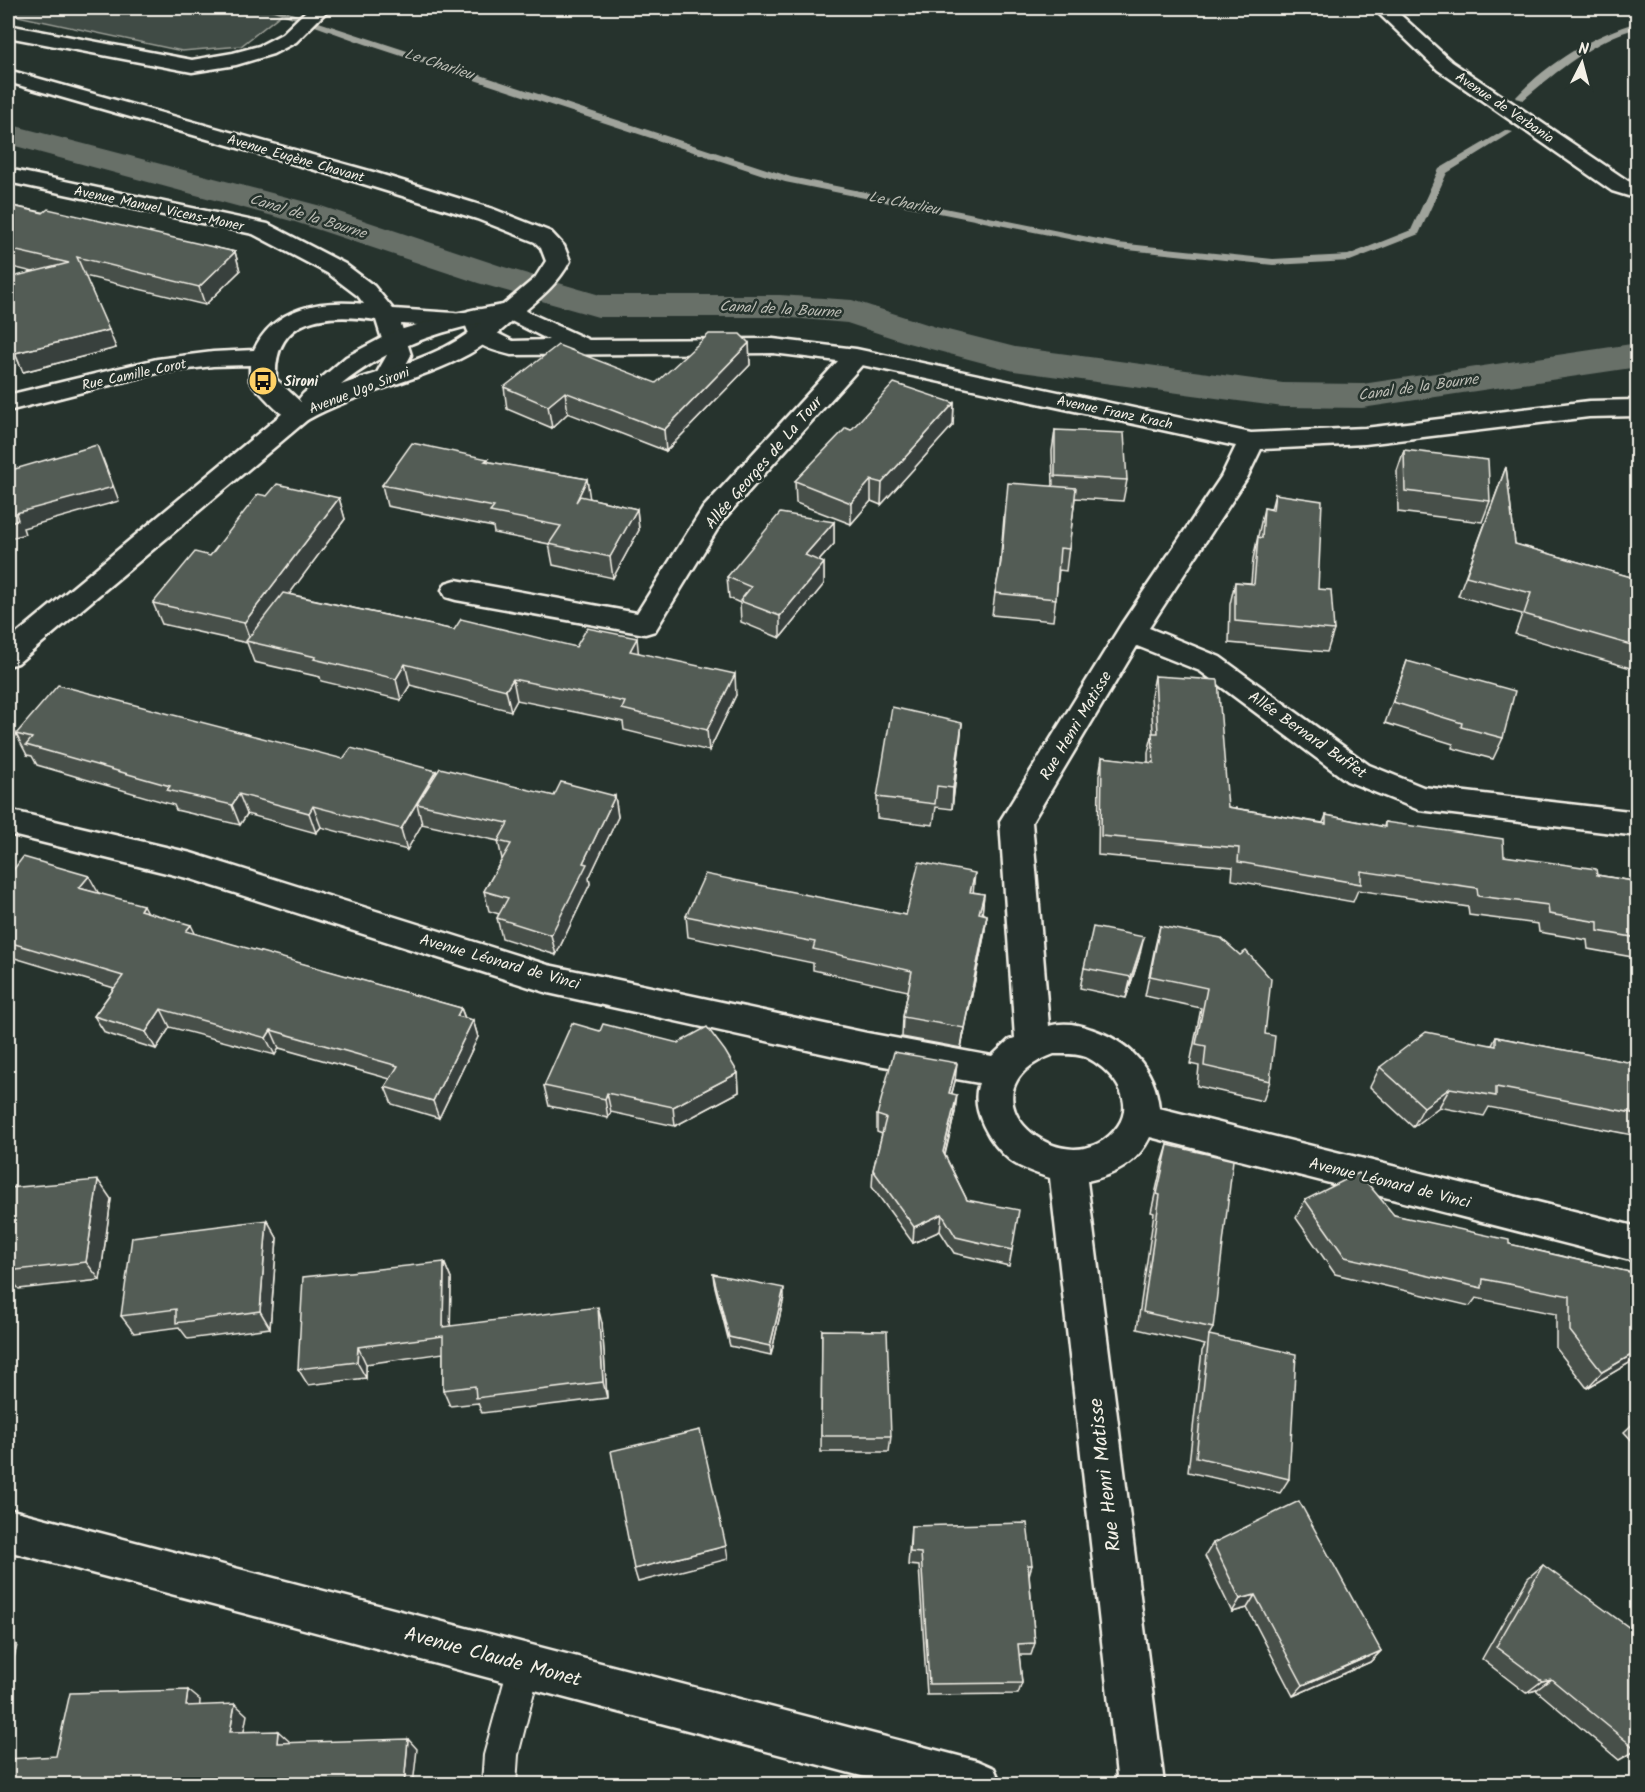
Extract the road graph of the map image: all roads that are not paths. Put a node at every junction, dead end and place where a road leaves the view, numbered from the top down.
1 (320, 8) edge
2 (1382, 8) edge
3 (8, 31) edge
4 (8, 76) edge
5 (8, 176) edge
6 (1638, 192) edge
7 (307, 252) junction
8 (554, 271) joint
9 (516, 306) junction
10 (386, 315) junction
11 (301, 317) junction
12 (471, 324) junction
13 (394, 340) junction
14 (595, 348) junction
15 (856, 356) junction
16 (262, 357) junction
17 (387, 378) junction
18 (8, 403) edge
19 (1638, 408) edge
20 (300, 413) junction
21 (1251, 441) junction
22 (456, 590) dead end
23 (1131, 632) junction
24 (8, 656) edge
25 (8, 822) edge
26 (1638, 824) edge
27 (1033, 1043) junction
28 (999, 1072) junction
29 (1142, 1119) junction
30 (1067, 1166) junction
31 (1638, 1245) edge
32 (8, 1530) edge
33 (525, 1664) junction
34 (499, 1785) edge
35 (978, 1785) edge
36 (1141, 1785) edge

1 - 3 street
2 - 6 street, Avenue de Verbania
4 - 8 street, Avenue Eugène Chavant
5 - 7 street, Avenue Manuel Vicens-Moner
7 - 10 street, Avenue Manuel Vicens-Moner
7 - 11 street
8 - 9 street, Avenue Ugo Sironi
9 - 12 street, Avenue Ugo Sironi
9 - 14 street, Avenue Franz Krach
10 - 11 street, Avenue Franz Krach
10 - 12 street, Avenue Franz Krach
10 - 13 street
11 - 16 street, Avenue Franz Krach
12 - 13 street, Avenue Ugo Sironi
12 - 14 street, Avenue Franz Krach
12 - 17 street, Avenue Ugo Sironi
13 - 17 street
13 - 20 street, Avenue Ugo Sironi
14 - 15 street, Avenue Franz Krach
15 - 21 street, Avenue Franz Krach
15 - 22 street, Allée Georges de La Tour
16 - 18 street, Rue Camille Corot
16 - 20 street
17 - 20 street, Avenue Ugo Sironi
19 - 21 street, Avenue Franz Krach
20 - 24 street, Avenue Ugo Sironi
21 - 23 street, Rue Henri Matisse
23 - 26 street, Allée Bernard Buffet
23 - 27 street, Rue Henri Matisse
25 - 28 street, Avenue Léonard de Vinci
27 - 28 street
27 - 29 street
28 - 30 street
29 - 30 street
29 - 31 street, Avenue Léonard de Vinci
30 - 36 street, Rue Henri Matisse
32 - 33 street, Avenue Claude Monet
33 - 34 lane
33 - 35 street, Avenue Claude Monet

